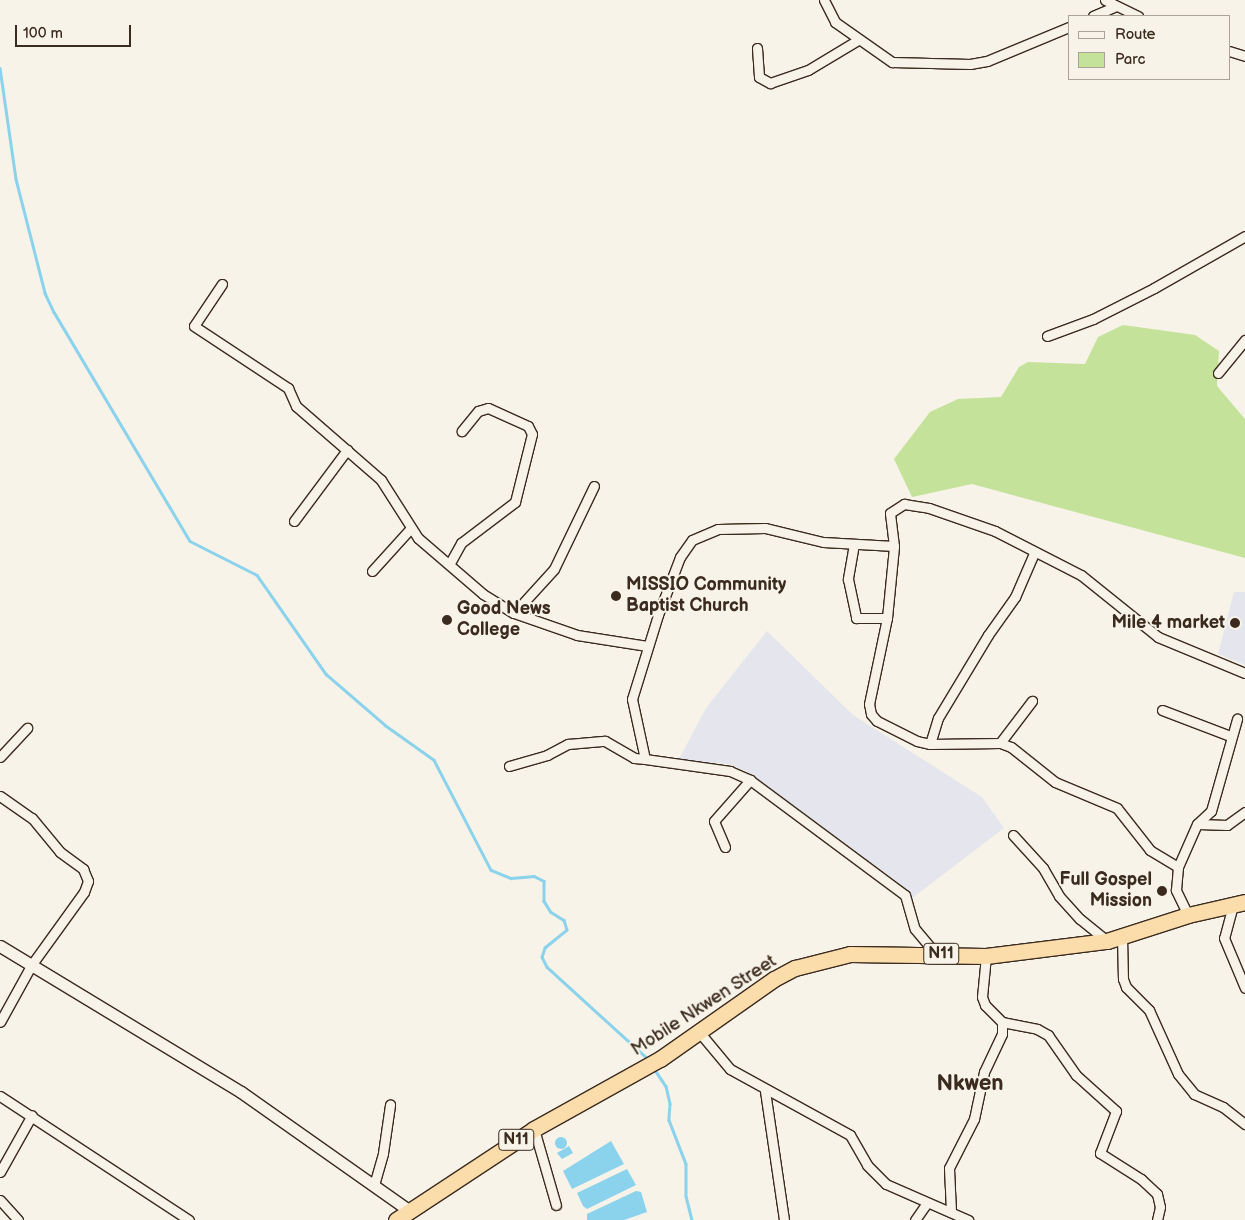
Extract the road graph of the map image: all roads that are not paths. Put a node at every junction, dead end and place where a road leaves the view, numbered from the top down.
1 (824, 0) edge
2 (1105, 0) edge
3 (1116, 6) junction
4 (1095, 15) edge
5 (1136, 15) edge
6 (1068, 27) edge
7 (858, 40) junction
8 (757, 48) dead end
9 (1230, 51) edge
10 (1245, 56) edge
11 (1245, 236) edge
12 (222, 284) dead end
13 (1047, 336) dead end
14 (1245, 340) edge
15 (1218, 373) dead end
16 (462, 431) dead end
17 (347, 450) junction
18 (594, 486) dead end
19 (294, 521) dead end
20 (412, 528) junction
21 (854, 544) junction
22 (894, 546) junction
23 (1034, 554) junction
24 (450, 563) junction
25 (372, 571) dead end
26 (514, 613) junction
27 (887, 618) junction
28 (647, 646) junction
29 (1245, 673) edge
30 (1032, 701) dead end
31 (1162, 710) dead end
32 (1237, 719) dead end
33 (27, 728) dead end
34 (1230, 736) junction
35 (1000, 743) junction
36 (930, 744) junction
37 (0, 757) edge
38 (645, 759) junction
39 (509, 766) dead end
40 (750, 780) junction
41 (0, 796) edge
42 (1245, 812) edge
43 (1197, 824) junction
44 (1013, 835) dead end
45 (725, 847) dead end
46 (1178, 866) junction
47 (1239, 903) edge
48 (1188, 915) junction
49 (1122, 936) junction
50 (1107, 941) junction
51 (0, 946) edge
52 (935, 954) junction
53 (986, 956) junction
54 (32, 964) junction
55 (1245, 988) edge
56 (0, 1022) edge
57 (1002, 1022) junction
58 (700, 1033) junction
59 (765, 1091) junction
60 (0, 1096) edge
61 (390, 1105) dead end
62 (32, 1115) junction
63 (1245, 1124) edge
64 (534, 1128) junction
65 (0, 1172) edge
66 (374, 1185) junction
67 (0, 1200) edge
68 (926, 1204) junction
69 (556, 1205) dead end
70 (408, 1210) junction
71 (951, 1211) junction
72 (18, 1220) edge
73 (189, 1220) edge
74 (396, 1220) edge
75 (784, 1220) edge
76 (915, 1220) edge
77 (968, 1220) edge
78 (1157, 1220) edge

1 - 7 street
2 - 3 street
3 - 4 street
3 - 5 street
6 - 7 street
7 - 8 street
9 - 10 street
11 - 13 street
12 - 17 street
14 - 15 street
16 - 24 street
17 - 19 street
17 - 20 street
18 - 26 street
20 - 24 street
20 - 25 street
21 - 22 street
21 - 27 street
21 - 28 street
22 - 23 street
22 - 27 street
23 - 29 street
23 - 36 street
24 - 26 street
26 - 28 street
27 - 36 street
28 - 38 street
30 - 35 street
31 - 34 street
32 - 34 street
33 - 37 street
34 - 43 street
35 - 36 street
35 - 46 street
38 - 39 street
38 - 40 street
40 - 45 street
40 - 52 street
41 - 54 street
42 - 43 street
43 - 46 street
44 - 50 street
46 - 48 street
47 - 48 highway, Mobile Nkwen Street / N11
47 - 55 street
48 - 49 highway, Mobile Nkwen Street / N11
49 - 50 highway, Mobile Nkwen Street / N11
49 - 63 street
50 - 53 highway, Mobile Nkwen Street / N11
51 - 54 street
52 - 53 highway, Mobile Nkwen Street / N11
52 - 58 highway, Mobile Nkwen Street / N11
53 - 57 street
54 - 56 street
54 - 66 street
57 - 71 street
57 - 78 street
58 - 59 street
58 - 64 highway, Mobile Nkwen Street / N11
59 - 68 street
59 - 75 street
60 - 62 street
61 - 66 street
62 - 65 street
62 - 73 street
64 - 69 street
64 - 70 highway, Mobile Nkwen Street / N11
66 - 70 street
67 - 72 street
68 - 71 street
68 - 76 street
70 - 74 highway, Mobile Nkwen Street / N11
71 - 77 street

